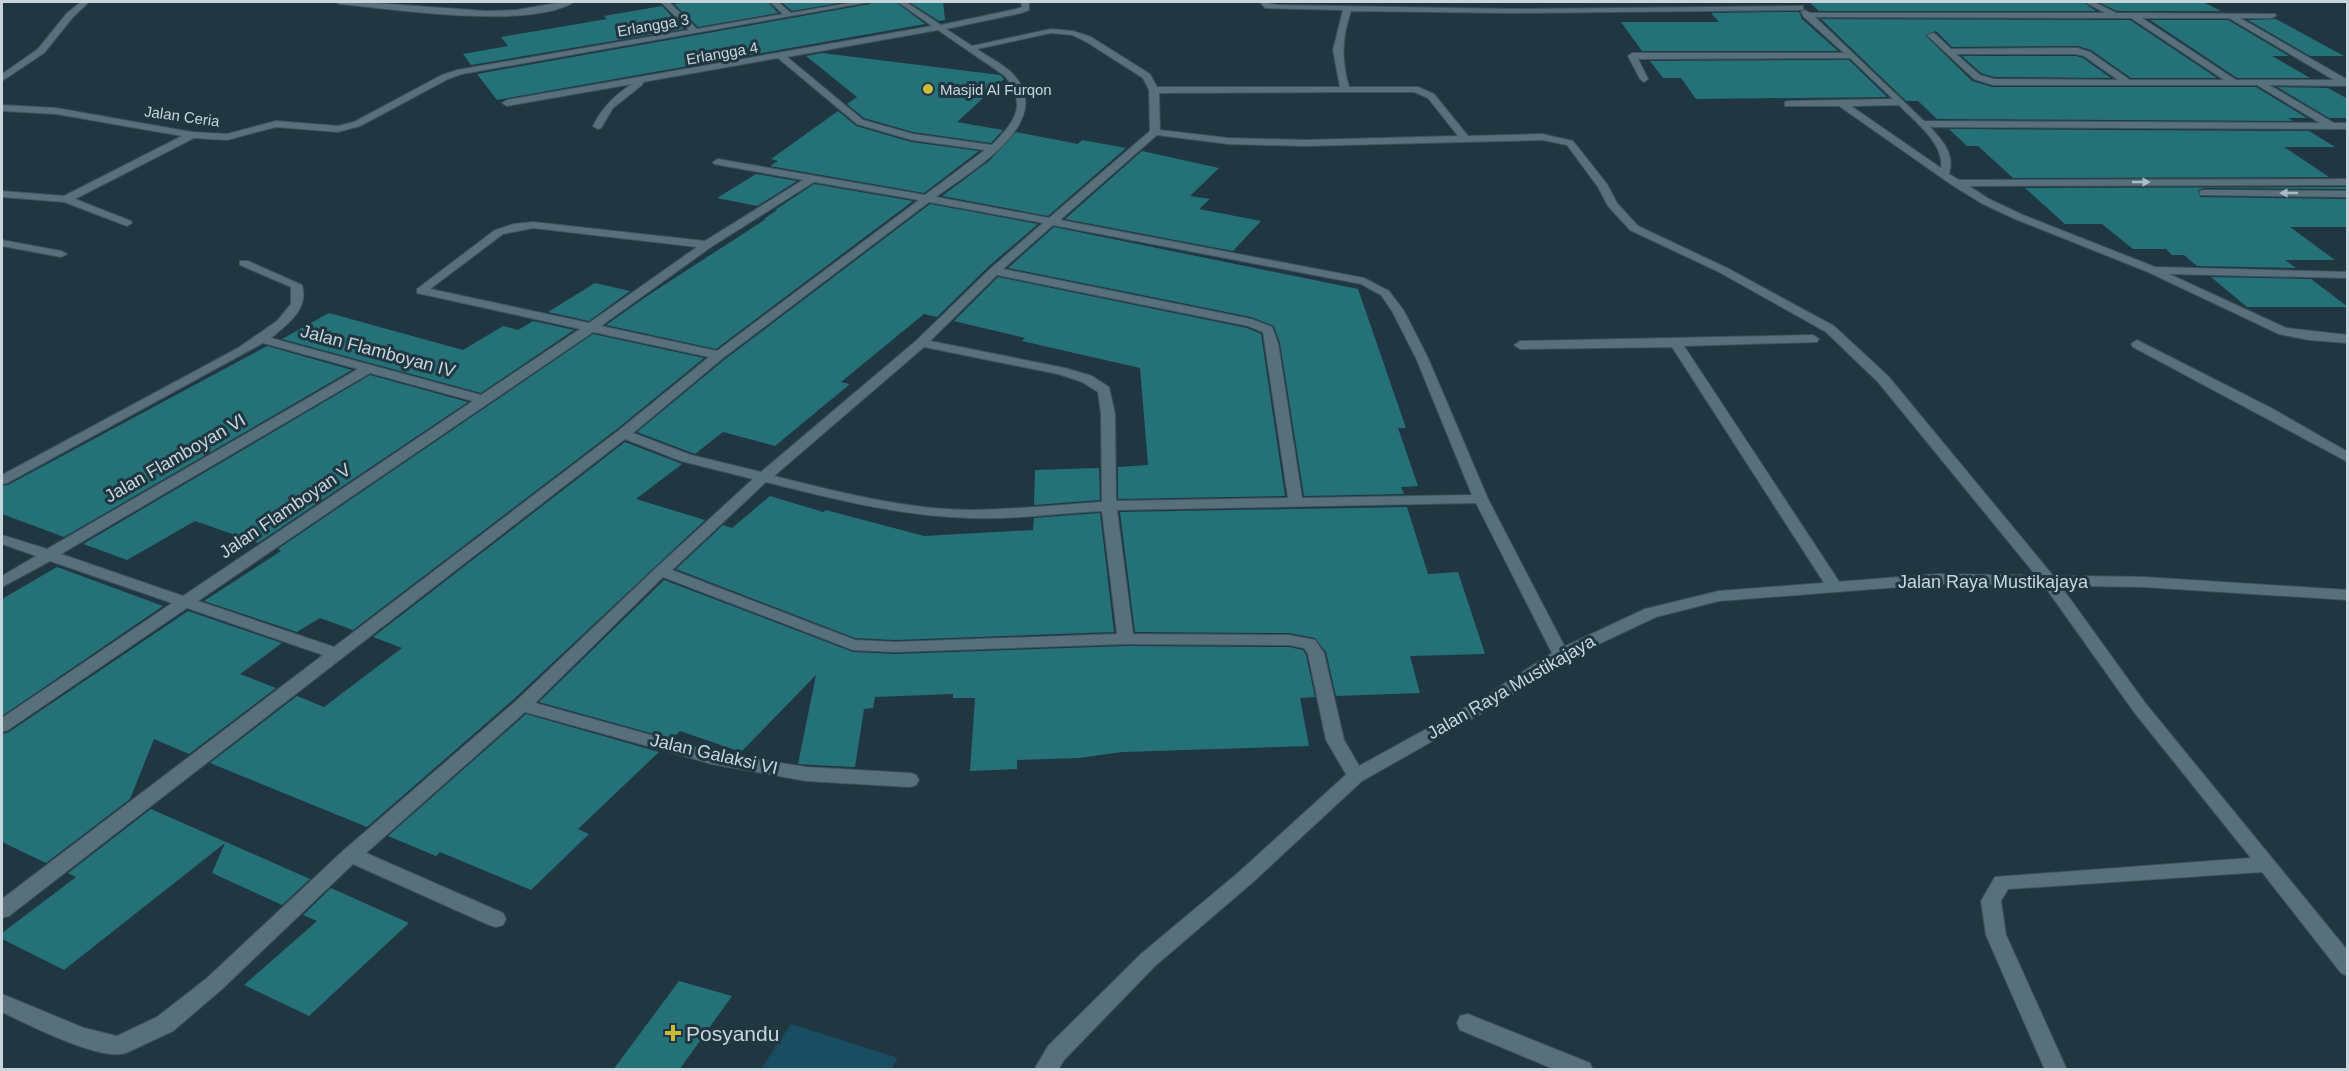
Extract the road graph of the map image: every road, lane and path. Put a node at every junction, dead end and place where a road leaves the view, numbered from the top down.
1 (85, 2) edge
2 (340, 2) edge
3 (570, 2) edge
4 (665, 2) edge
5 (774, 2) edge
6 (867, 2) edge
7 (902, 2) edge
8 (1025, 2) edge
9 (1264, 2) edge
10 (2090, 2) edge
11 (1801, 8) edge
12 (1347, 10) junction
13 (789, 15) junction
14 (2116, 16) junction
15 (2133, 16) junction
16 (2229, 16) junction
17 (2272, 16) dead end
18 (942, 27) junction
19 (695, 31) junction
20 (1931, 35) dead end
21 (972, 48) junction
22 (1951, 51) junction
23 (781, 56) junction
24 (1849, 56) junction
25 (2, 78) edge
26 (645, 79) junction
27 (1644, 79) dead end
28 (2127, 82) junction
29 (2235, 83) junction
30 (2258, 83) junction
31 (2347, 83) edge
32 (1154, 90) junction
33 (1345, 90) junction
34 (1901, 102) junction
35 (507, 103) dead end
36 (1841, 103) junction
37 (1788, 104) dead end
38 (2, 108) edge
39 (357, 124) joint
40 (1923, 124) junction
41 (598, 126) dead end
42 (2332, 126) junction
43 (2348, 126) edge
44 (1155, 132) junction
45 (192, 135) junction
46 (2348, 135) edge
47 (1465, 139) junction
48 (994, 148) junction
49 (718, 162) dead end
50 (1944, 175) junction
51 (813, 178) junction
52 (2348, 182) edge
53 (1956, 183) junction
54 (1970, 191) junction
55 (2, 194) edge
56 (2348, 194) edge
57 (927, 198) junction
58 (66, 199) junction
59 (1051, 222) junction
60 (127, 223) dead end
61 (2, 243) edge
62 (707, 245) junction
63 (61, 254) dead end
64 (244, 263) dead end
65 (2152, 270) junction
66 (994, 271) junction
67 (2348, 275) edge
68 (590, 328) junction
69 (262, 339) junction
70 (1813, 339) dead end
71 (2348, 339) edge
72 (921, 343) junction
73 (1676, 343) junction
74 (1520, 345) dead end
75 (2137, 345) dead end
76 (719, 355) junction
77 (368, 369) junction
78 (483, 400) junction
79 (623, 434) junction
80 (2348, 458) edge
81 (764, 477) junction
82 (2, 480) edge
83 (1480, 500) junction
84 (1296, 504) junction
85 (1108, 506) junction
86 (2, 539) edge
87 (48, 554) junction
88 (661, 571) junction
89 (2049, 581) junction
90 (2, 582) edge
91 (1834, 586) junction
92 (2348, 595) edge
93 (188, 601) junction
94 (1126, 639) junction
95 (337, 654) junction
96 (1561, 655) junction
97 (522, 705) junction
98 (2, 726) edge
99 (1356, 776) junction
100 (910, 780) dead end
101 (351, 855) junction
102 (2267, 864) junction
103 (2, 910) edge
104 (496, 919) dead end
105 (2348, 967) edge
106 (2, 1003) edge
107 (1468, 1023) dead end
108 (1045, 1070) edge
109 (1582, 1070) edge
110 (2056, 1070) edge

1 - 25 street
2 - 3 street
4 - 19 street
5 - 13 street
6 - 13 street, Erlangga 3
7 - 18 street
8 - 18 street, Erlangga 4
9 - 12 street
10 - 14 street
11 - 12 street
11 - 14 street
11 - 24 street
12 - 33 street
13 - 19 street, Erlangga 3
14 - 15 street
15 - 16 street
15 - 29 street
16 - 17 street
16 - 31 street
18 - 21 street
18 - 23 street, Erlangga 4
19 - 39 street, Erlangga 3
20 - 22 street
21 - 32 street
21 - 48 street
22 - 28 street
22 - 28 street
23 - 26 street, Erlangga 4
23 - 48 street
24 - 27 street
24 - 34 street
26 - 35 street, Erlangga 4
26 - 41 street
28 - 29 street
29 - 30 street
30 - 31 street
30 - 42 street
32 - 33 street
32 - 44 street
33 - 47 street
34 - 36 street
34 - 40 street
36 - 37 street
36 - 50 street
38 - 45 street, Jalan Ceria
39 - 45 street, Jalan Ceria
40 - 42 street
40 - 50 street
42 - 43 street
42 - 46 street
44 - 47 street
44 - 59 street
45 - 58 street
47 - 89 street
48 - 57 street
49 - 51 street
50 - 53 street
51 - 57 street
51 - 62 street, Jalan Flamboyan V
53 -> 52 street
53 - 54 street
56 -> 54 street
54 - 65 street
55 - 58 street
57 - 59 street
57 - 76 street
58 - 60 street
59 - 66 street
59 - 83 street
61 - 63 street
62 - 68 street, Jalan Flamboyan V
62 - 68 street
64 - 69 street
65 - 67 street
65 - 71 street
66 - 72 street
66 - 84 street
68 - 76 street
68 - 78 street, Jalan Flamboyan V
69 - 77 street, Jalan Flamboyan IV
69 - 82 street
70 - 73 street
72 - 81 street
72 - 85 street
73 - 74 street
73 - 91 street
75 - 80 street
76 - 79 street
77 - 78 street, Jalan Flamboyan IV
77 - 87 street, Jalan Flamboyan VI
78 - 93 street, Jalan Flamboyan V
79 - 81 street
79 - 95 street
81 - 85 street
81 - 88 street
83 - 84 street
83 - 96 street
84 - 85 street
85 - 94 street
86 - 87 street
87 - 90 street, Jalan Flamboyan VI
87 - 93 street
88 - 94 street
88 - 97 street
89 - 91 street, Jalan Raya Mustikajaya
89 - 92 street, Jalan Raya Mustikajaya
89 - 102 street
91 - 96 street, Jalan Raya Mustikajaya
93 - 95 street
93 - 98 street, Jalan Flamboyan V
94 - 99 street
95 - 103 street
96 - 99 street, Jalan Raya Mustikajaya
97 - 100 street, Jalan Galaksi VI
97 - 101 street
99 - 108 street, Jalan Raya Mustikajaya
101 - 104 street
101 - 106 street
102 - 105 street
102 - 110 street
107 - 109 street

